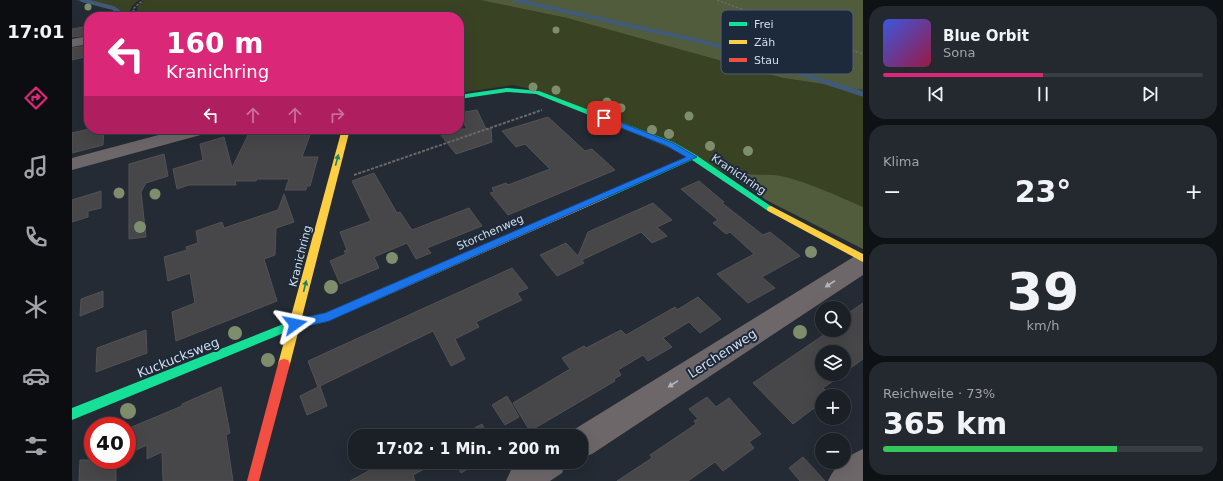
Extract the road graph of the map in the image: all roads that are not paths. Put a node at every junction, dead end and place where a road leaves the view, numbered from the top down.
1 (84, 41) edge
2 (72, 43) edge
3 (464, 96) edge
4 (183, 134) edge
5 (345, 134) edge
6 (693, 157) junction
7 (72, 164) edge
8 (863, 258) edge
9 (863, 263) edge
10 (295, 324) junction
11 (72, 414) edge
12 (588, 439) edge
13 (863, 464) edge
14 (541, 469) edge
15 (253, 481) edge
16 (522, 481) edge
17 (844, 481) edge

1 - 2 street
3 - 6 street, Kranichring
4 - 7 street
10 -> 5 street, Kranichring
6 - 8 street, Kranichring
6 - 10 street, Storchenweg
9 -> 12 street, Lerchenweg
10 - 11 street, Kuckucksweg
10 - 15 street, Kranichring
13 - 17 street
14 - 16 street

